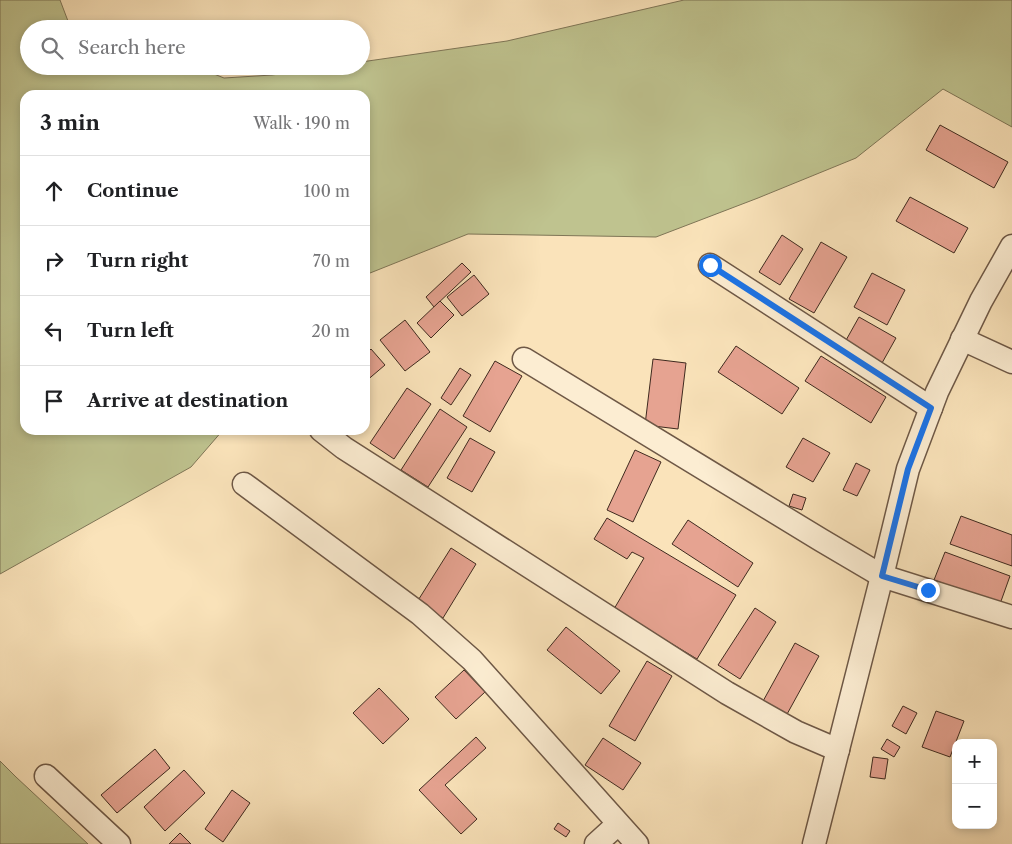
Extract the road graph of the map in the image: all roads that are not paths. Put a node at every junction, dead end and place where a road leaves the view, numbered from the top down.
1 (1012, 246) edge
2 (710, 265) dead end
3 (962, 340) junction
4 (524, 359) dead end
5 (1012, 362) edge
6 (931, 408) junction
7 (327, 435) edge
8 (244, 484) dead end
9 (882, 576) junction
10 (1012, 617) edge
11 (838, 750) junction
12 (46, 776) dead end
13 (618, 824) junction
14 (119, 844) edge
15 (596, 844) edge
16 (636, 844) edge
17 (814, 844) edge

1 - 3 street
2 - 6 street
3 - 5 street
3 - 6 street
4 - 9 street
6 - 9 street
7 - 11 street
8 - 13 street
9 - 10 street
9 - 11 street
11 - 17 street
12 - 14 street
13 - 15 street
13 - 16 street

